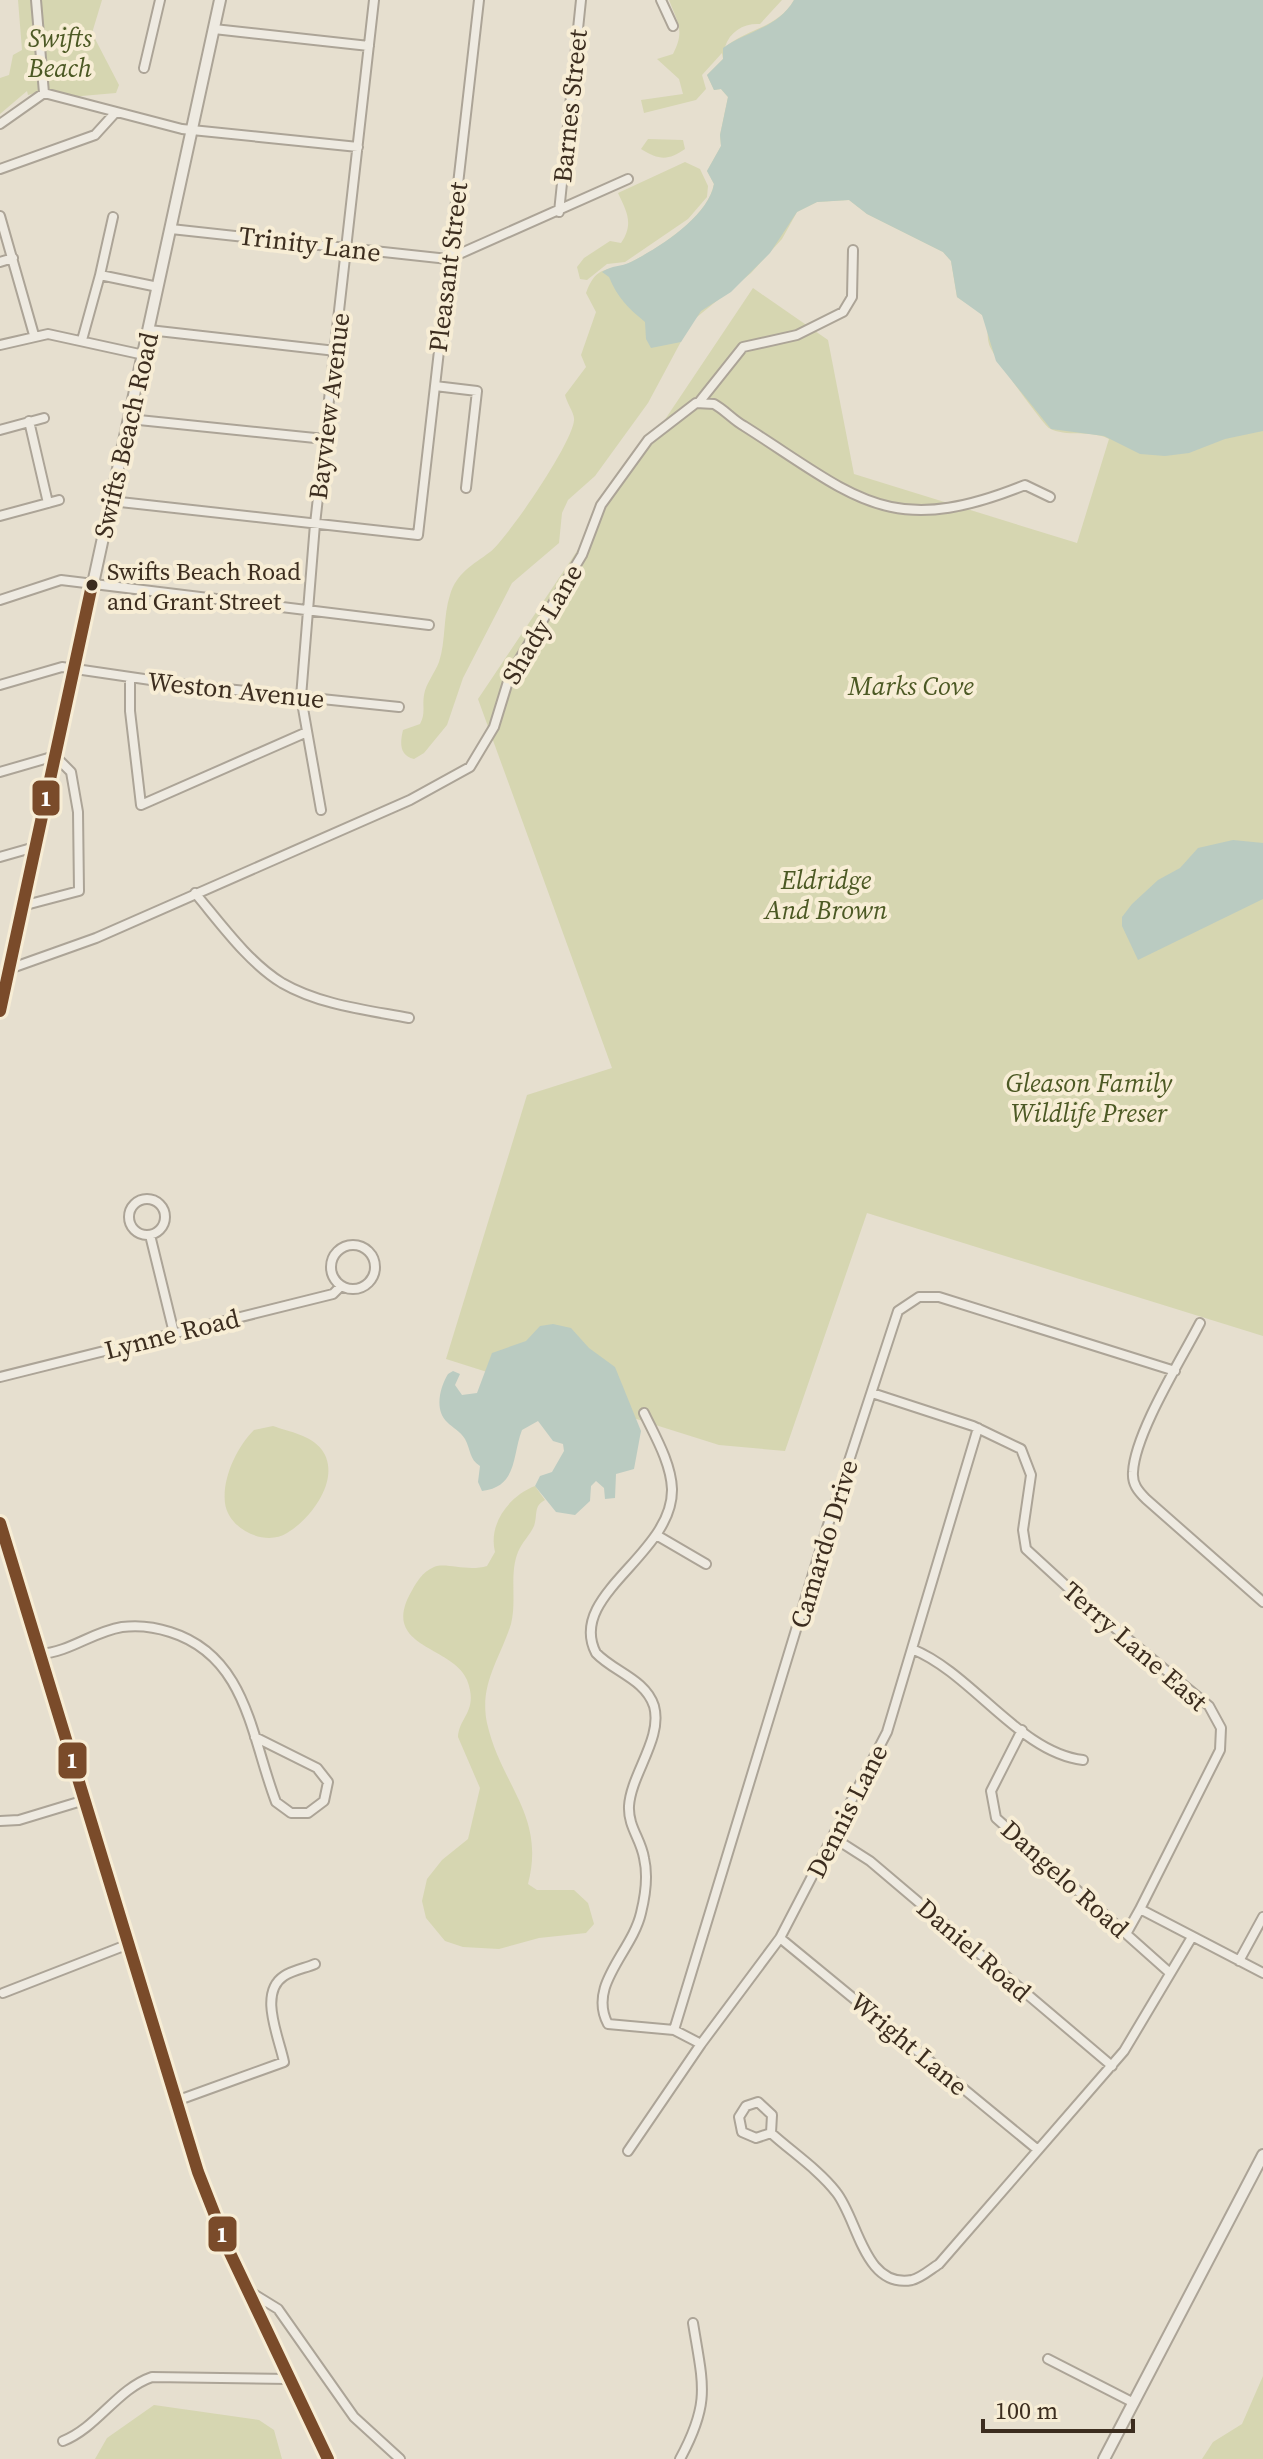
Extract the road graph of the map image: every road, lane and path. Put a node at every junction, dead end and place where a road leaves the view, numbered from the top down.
1 (36, 0) edge
2 (160, 0) edge
3 (220, 0) edge
4 (374, 0) edge
5 (479, 0) edge
6 (581, 0) edge
7 (661, 0) edge
8 (673, 26) dead end
9 (214, 29) junction
10 (369, 46) junction
11 (144, 68) dead end
12 (44, 93) junction
13 (115, 113) junction
14 (0, 124) edge
15 (192, 130) junction
16 (358, 147) junction
17 (0, 169) edge
18 (628, 179) dead end
19 (559, 212) junction
20 (0, 216) edge
21 (113, 217) dead end
22 (171, 229) junction
23 (347, 249) junction
24 (853, 250) dead end
25 (13, 258) junction
26 (448, 259) junction
27 (0, 262) edge
28 (100, 275) junction
29 (158, 287) junction
30 (149, 330) junction
31 (34, 335) junction
32 (82, 340) junction
33 (0, 345) edge
34 (336, 351) junction
35 (144, 355) junction
36 (435, 386) junction
37 (700, 401) junction
38 (44, 418) dead end
39 (129, 419) junction
40 (29, 421) junction
41 (0, 430) edge
42 (325, 439) junction
43 (466, 488) dead end
44 (1050, 497) dead end
45 (59, 500) dead end
46 (111, 501) junction
47 (48, 503) junction
48 (0, 516) edge
49 (315, 524) junction
50 (92, 585) junction
51 (0, 600) edge
52 (307, 609) junction
53 (429, 625) dead end
54 (74, 670) junction
55 (130, 678) junction
56 (0, 685) edge
57 (301, 697) junction
58 (399, 707) dead end
59 (307, 732) junction
60 (55, 756) junction
61 (0, 772) edge
62 (321, 810) dead end
63 (35, 847) junction
64 (0, 857) edge
65 (195, 893) junction
66 (22, 906) junction
67 (9, 969) junction
68 (0, 1011) edge
69 (409, 1018) dead end
70 (150, 1235) junction
71 (341, 1286) junction
72 (1200, 1323) dead end
73 (174, 1333) junction
74 (1175, 1371) junction
75 (0, 1377) edge
76 (872, 1393) junction
77 (644, 1413) dead end
78 (978, 1428) junction
79 (0, 1523) edge
80 (658, 1536) junction
81 (706, 1564) dead end
82 (1263, 1602) edge
83 (912, 1649) junction
84 (40, 1654) junction
85 (1022, 1730) junction
86 (255, 1737) junction
87 (1083, 1760) dead end
88 (85, 1800) junction
89 (0, 1821) edge
90 (834, 1838) junction
91 (1140, 1909) junction
92 (1263, 1917) edge
93 (1126, 1934) junction
94 (1192, 1937) junction
95 (780, 1938) junction
96 (129, 1944) junction
97 (1239, 1961) junction
98 (315, 1964) dead end
99 (1170, 1973) junction
100 (1263, 1973) edge
101 (3, 1993) dead end
102 (674, 2030) junction
103 (701, 2044) junction
104 (1112, 2066) junction
105 (176, 2101) junction
106 (771, 2133) junction
107 (1038, 2150) junction
108 (628, 2151) dead end
109 (1263, 2155) edge
110 (247, 2290) junction
111 (693, 2323) dead end
112 (1048, 2359) dead end
113 (289, 2379) junction
114 (1134, 2403) junction
115 (63, 2441) dead end
116 (328, 2459) edge
117 (400, 2459) edge
118 (680, 2459) edge
119 (1104, 2459) edge

1 - 12 street
2 - 11 street
3 - 9 street, Swifts Beach Road
4 - 10 street, Bayview Avenue
5 - 26 street, Pleasant Street
6 - 19 street, Barnes Street
7 - 8 street
9 - 10 street
9 - 15 street, Swifts Beach Road
10 - 16 street, Bayview Avenue
12 - 13 street
12 - 14 street
13 - 15 street
13 - 17 street
15 - 16 street
15 - 22 street, Swifts Beach Road
16 - 23 street, Bayview Avenue
18 - 19 street
19 - 26 street
20 - 25 street
21 - 28 street
22 - 23 street, Trinity Lane
22 - 29 street, Swifts Beach Road
23 - 26 street, Trinity Lane
23 - 34 street, Bayview Avenue
24 - 37 street, Shady Lane
25 - 27 street
25 - 31 street
26 - 36 street, Pleasant Street
28 - 29 street
28 - 32 street
29 - 30 street, Swifts Beach Road
30 - 34 street
30 - 35 street, Swifts Beach Road
31 - 32 street
31 - 33 street
32 - 35 street
34 - 42 street, Bayview Avenue
35 - 39 street, Swifts Beach Road
36 - 43 street
36 - 49 street, Pleasant Street
37 - 44 street
37 - 65 street, Shady Lane
38 - 40 street
39 - 42 street
39 - 46 street, Swifts Beach Road
40 - 41 street
40 - 47 street
42 - 49 street, Bayview Avenue
45 - 47 street
46 - 49 street
46 - 50 street, Swifts Beach Road
47 - 48 street
49 - 52 street, Bayview Avenue
50 - 51 street
50 - 52 street
50 - 54 street, Swifts Beach Road
52 - 53 street
52 - 57 street, Bayview Avenue
54 - 55 street, Weston Avenue
54 - 56 street, Weston Avenue
54 - 60 street, Swifts Beach Road
55 - 57 street, Weston Avenue
55 - 59 street
57 - 58 street, Weston Avenue
57 - 59 street, Bayview Avenue
59 - 62 street, Bayview Avenue
60 - 61 street
60 - 63 street, Swifts Beach Road
60 - 66 street
63 - 64 street
63 - 66 street, Swifts Beach Road
65 - 67 street, Shady Lane
65 - 69 street
66 - 67 street, Swifts Beach Road
67 - 68 street, Swifts Beach Road
70 - 70 street
70 - 73 street
71 - 71 street, Lynne Road
71 - 73 street, Lynne Road
72 - 74 street
73 - 75 street, Lynne Road
74 - 76 street, Camardo Drive
74 - 82 street
76 - 78 street, Terry Lane East
76 - 102 street, Camardo Drive
77 - 80 street
78 - 83 street, Dennis Lane
78 - 91 street, Terry Lane East
79 - 84 street
80 - 81 street
80 - 102 street
83 - 85 street
83 - 90 street, Dennis Lane
84 - 86 street
84 - 88 street
85 - 87 street
85 - 93 street, Dangelo Road
86 - 86 street
88 - 89 street
88 - 96 street
90 - 95 street, Dennis Lane
90 - 104 street, Daniel Road
91 - 93 street
91 - 94 street
92 - 97 street
93 - 99 street, Dangelo Road
94 - 97 street
94 - 99 street
95 - 103 street, Dennis Lane
95 - 107 street, Wright Lane
96 - 101 street
96 - 105 street
97 - 100 street
98 - 105 street
99 - 104 street
102 - 103 street
103 - 108 street, Dennis Lane
104 - 107 street
105 - 110 street
106 - 106 street
106 - 107 street
109 - 114 street
110 - 113 street
110 - 117 street
111 - 118 street
112 - 114 street
113 - 115 street
113 - 116 street
114 - 119 street

